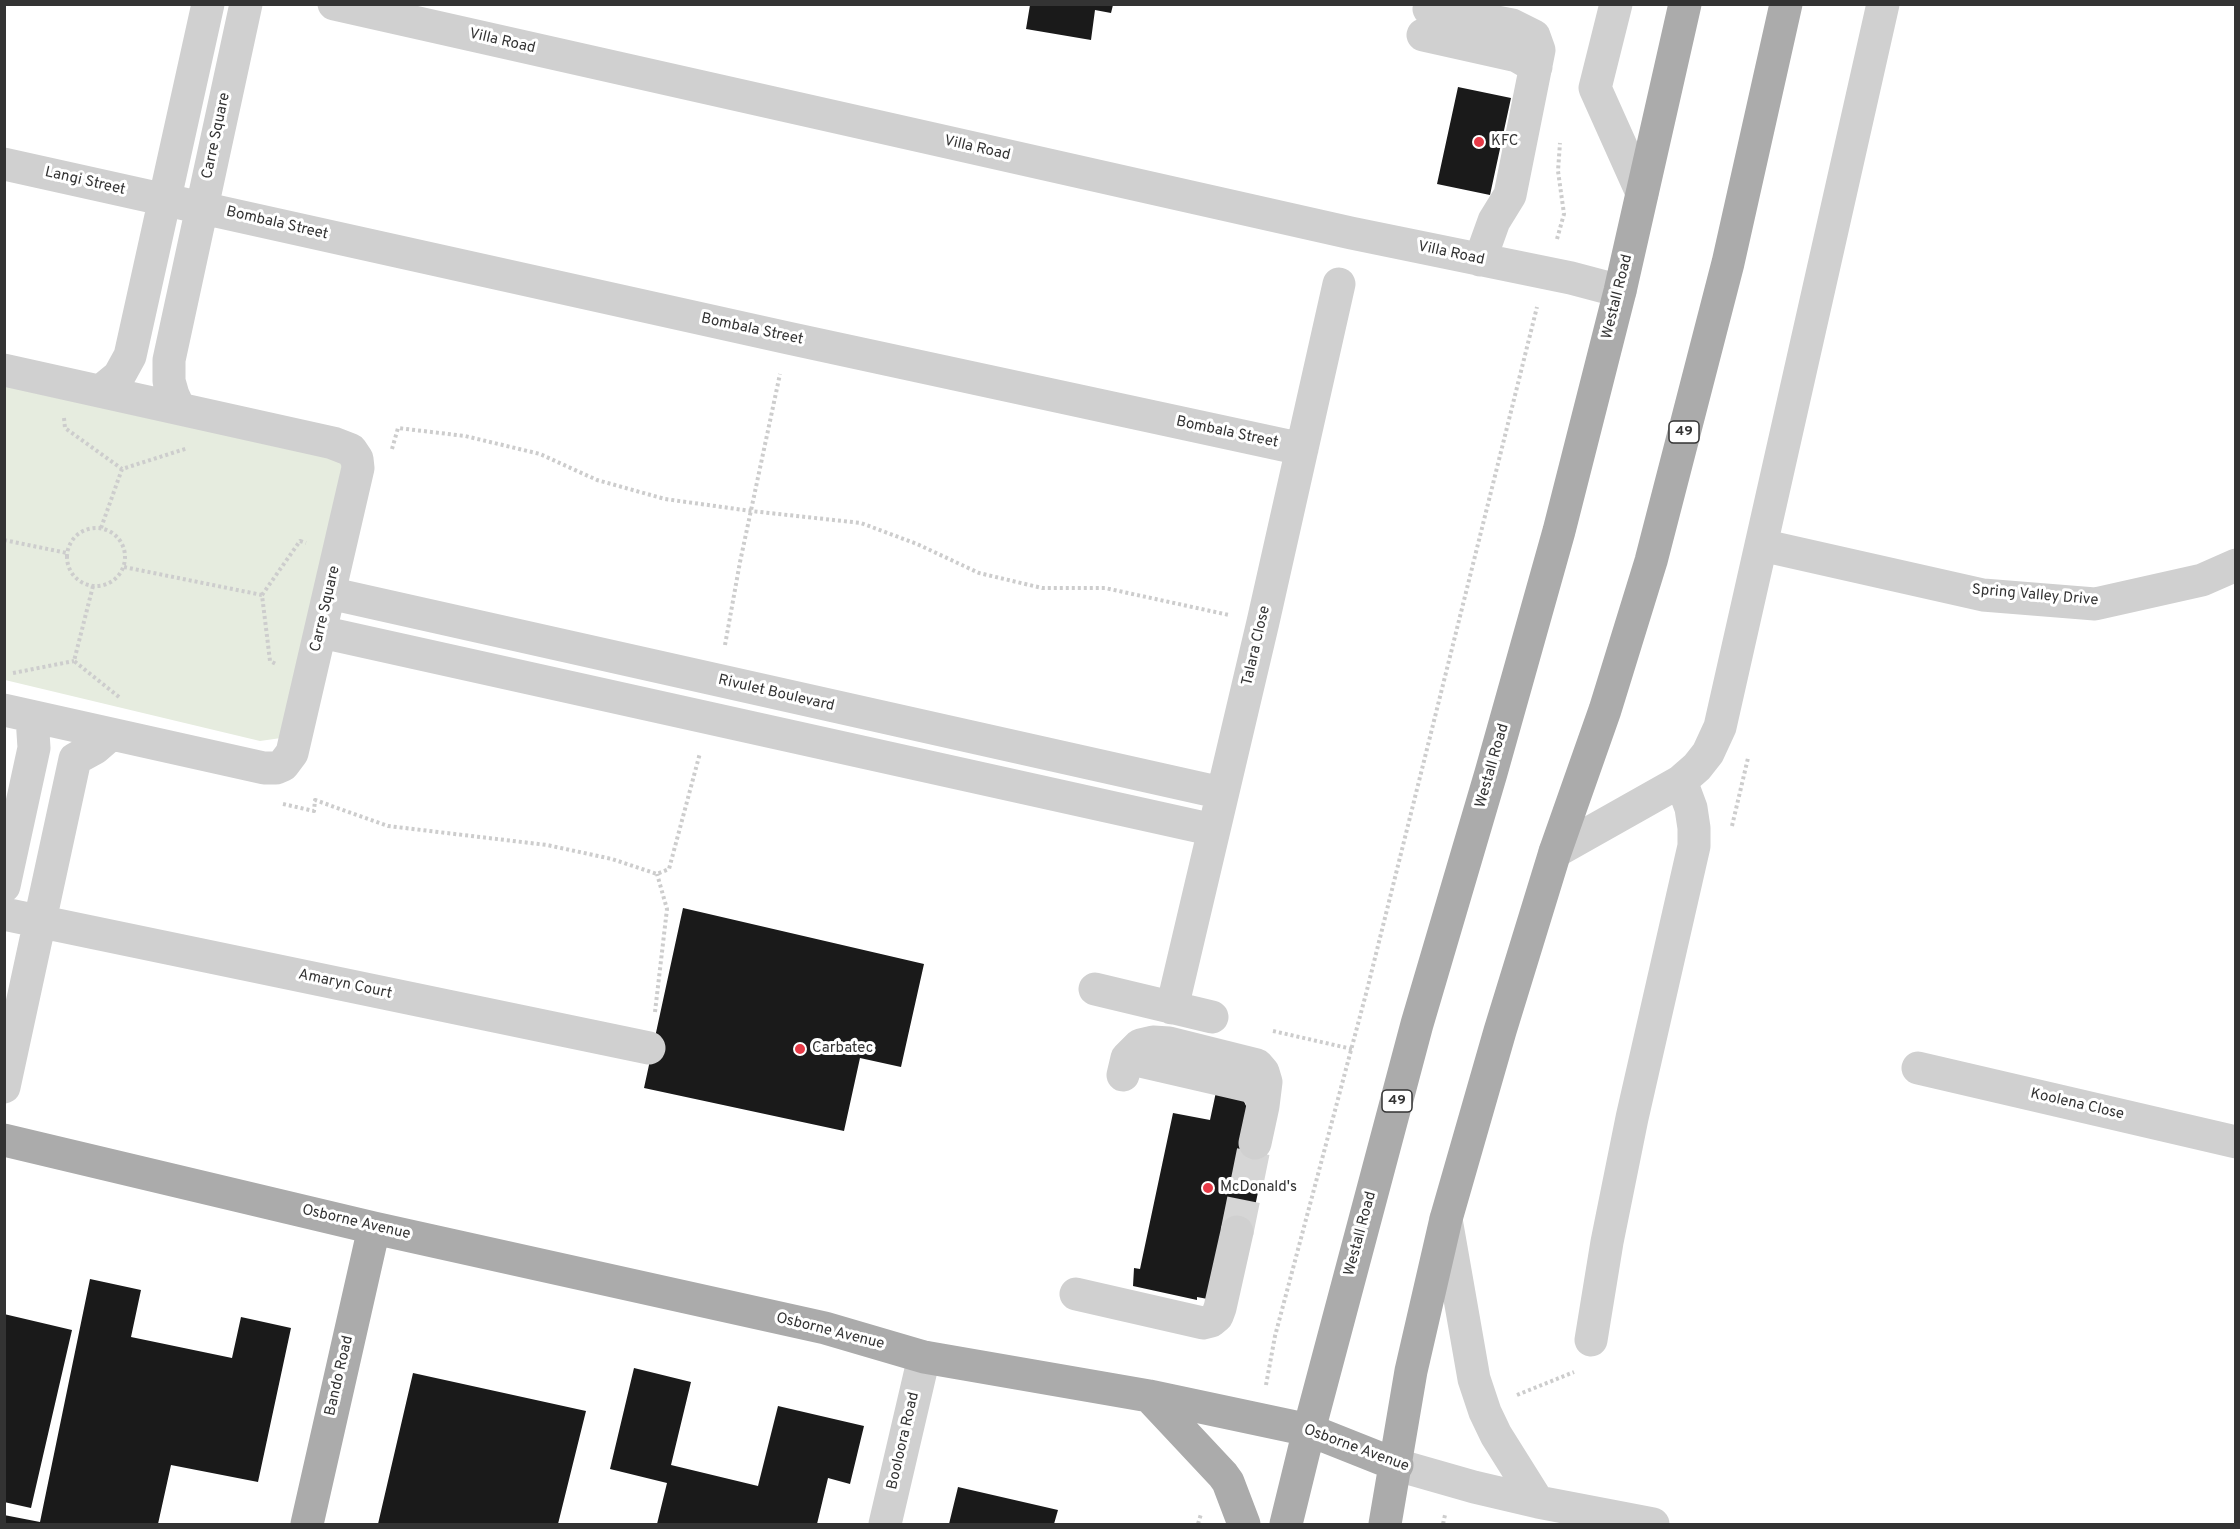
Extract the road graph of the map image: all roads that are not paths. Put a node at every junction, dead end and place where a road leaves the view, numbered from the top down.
1 (208, 4) edge
2 (246, 4) edge
3 (334, 4) edge
4 (1616, 4) edge
5 (1685, 4) edge
6 (1786, 4) edge
7 (1883, 4) edge
8 (385, 10) edge
9 (1426, 22) dead end
10 (4, 164) edge
11 (1642, 193) junction
12 (166, 200) junction
13 (202, 207) junction
14 (1480, 260) junction
15 (1339, 284) dead end
16 (1620, 291) junction
17 (4, 370) edge
18 (102, 390) junction
19 (179, 408) junction
20 (1302, 449) junction
21 (1761, 545) junction
22 (2235, 565) edge
23 (329, 593) junction
24 (321, 632) junction
25 (718, 682) junction
26 (18, 714) edge
27 (709, 718) junction
28 (110, 735) junction
29 (1681, 781) junction
30 (1222, 793) junction
31 (1214, 830) junction
32 (1556, 852) junction
33 (4, 886) edge
34 (4, 914) edge
35 (41, 922) junction
36 (1095, 989) dead end
37 (1172, 1008) junction
38 (1212, 1017) road end
39 (649, 1048) road end
40 (1125, 1066) dead end
41 (1918, 1068) dead end
42 (4, 1087) edge
43 (4, 1140) edge
44 (2235, 1142) edge
45 (1255, 1143) tunnel mouth
46 (1446, 1219) junction
47 (374, 1228) junction
48 (1237, 1232) tunnel mouth
49 (1076, 1294) dead end
50 (1591, 1340) dead end
51 (924, 1357) junction
52 (1149, 1396) junction
53 (1309, 1430) junction
54 (1396, 1465) junction
55 (1538, 1502) junction
56 (307, 1524) edge
57 (885, 1524) edge
58 (1244, 1524) edge
59 (1286, 1524) edge
60 (1385, 1524) edge
61 (1653, 1524) edge

1 - 12 street
2 - 13 street, Carre Square
3 - 8 street, Villa Road
4 - 11 street
5 - 11 main road, Westall Road / 49
6 - 32 main road, 49
7 - 21 street
8 - 14 street, Villa Road
9 - 14 street
10 - 12 street, Langi Street
11 - 16 main road, Westall Road / 49
12 - 13 street, Langi Street
12 - 18 street
13 - 19 street, Carre Square
13 - 20 street, Bombala Street
14 - 16 street, Villa Road
15 - 20 street, Talara Close
16 - 53 main road, Westall Road / 49
17 - 18 street, Carre Square
18 - 19 street, Carre Square
19 - 23 street, Carre Square
20 - 30 street, Talara Close
21 - 22 street, Spring Valley Drive
21 - 29 street
23 - 24 street, Carre Square
23 - 25 street, Rivulet Boulevard
24 - 27 street
24 - 28 street, Carre Square
25 - 27 street
25 - 30 street, Rivulet Boulevard
26 - 28 street, Carre Square
26 - 33 street, Carre Square
27 - 31 street
28 - 35 street
29 - 32 street
29 - 50 street
30 - 31 street, Talara Close
31 - 37 street, Talara Close
32 - 46 main road, 49
34 - 35 street, Amaryn Court
35 - 39 street, Amaryn Court
35 - 42 street
36 - 37 street
37 - 38 street
40 - 45 street
41 - 44 street, Koolena Close
43 - 47 main road, Osborne Avenue
46 - 54 main road, 49
46 - 55 street
47 - 51 main road, Osborne Avenue
47 - 56 main road, Bando Road
48 - 49 street
51 - 52 main road, Osborne Avenue
51 - 57 street, Booloora Road
52 - 53 main road, Osborne Avenue
52 - 58 main road
53 - 54 main road, Osborne Avenue
53 - 59 main road, Westall Road / 49
54 - 55 street, Osborne Avenue
54 - 60 main road, 49
55 - 61 street, Osborne Avenue

